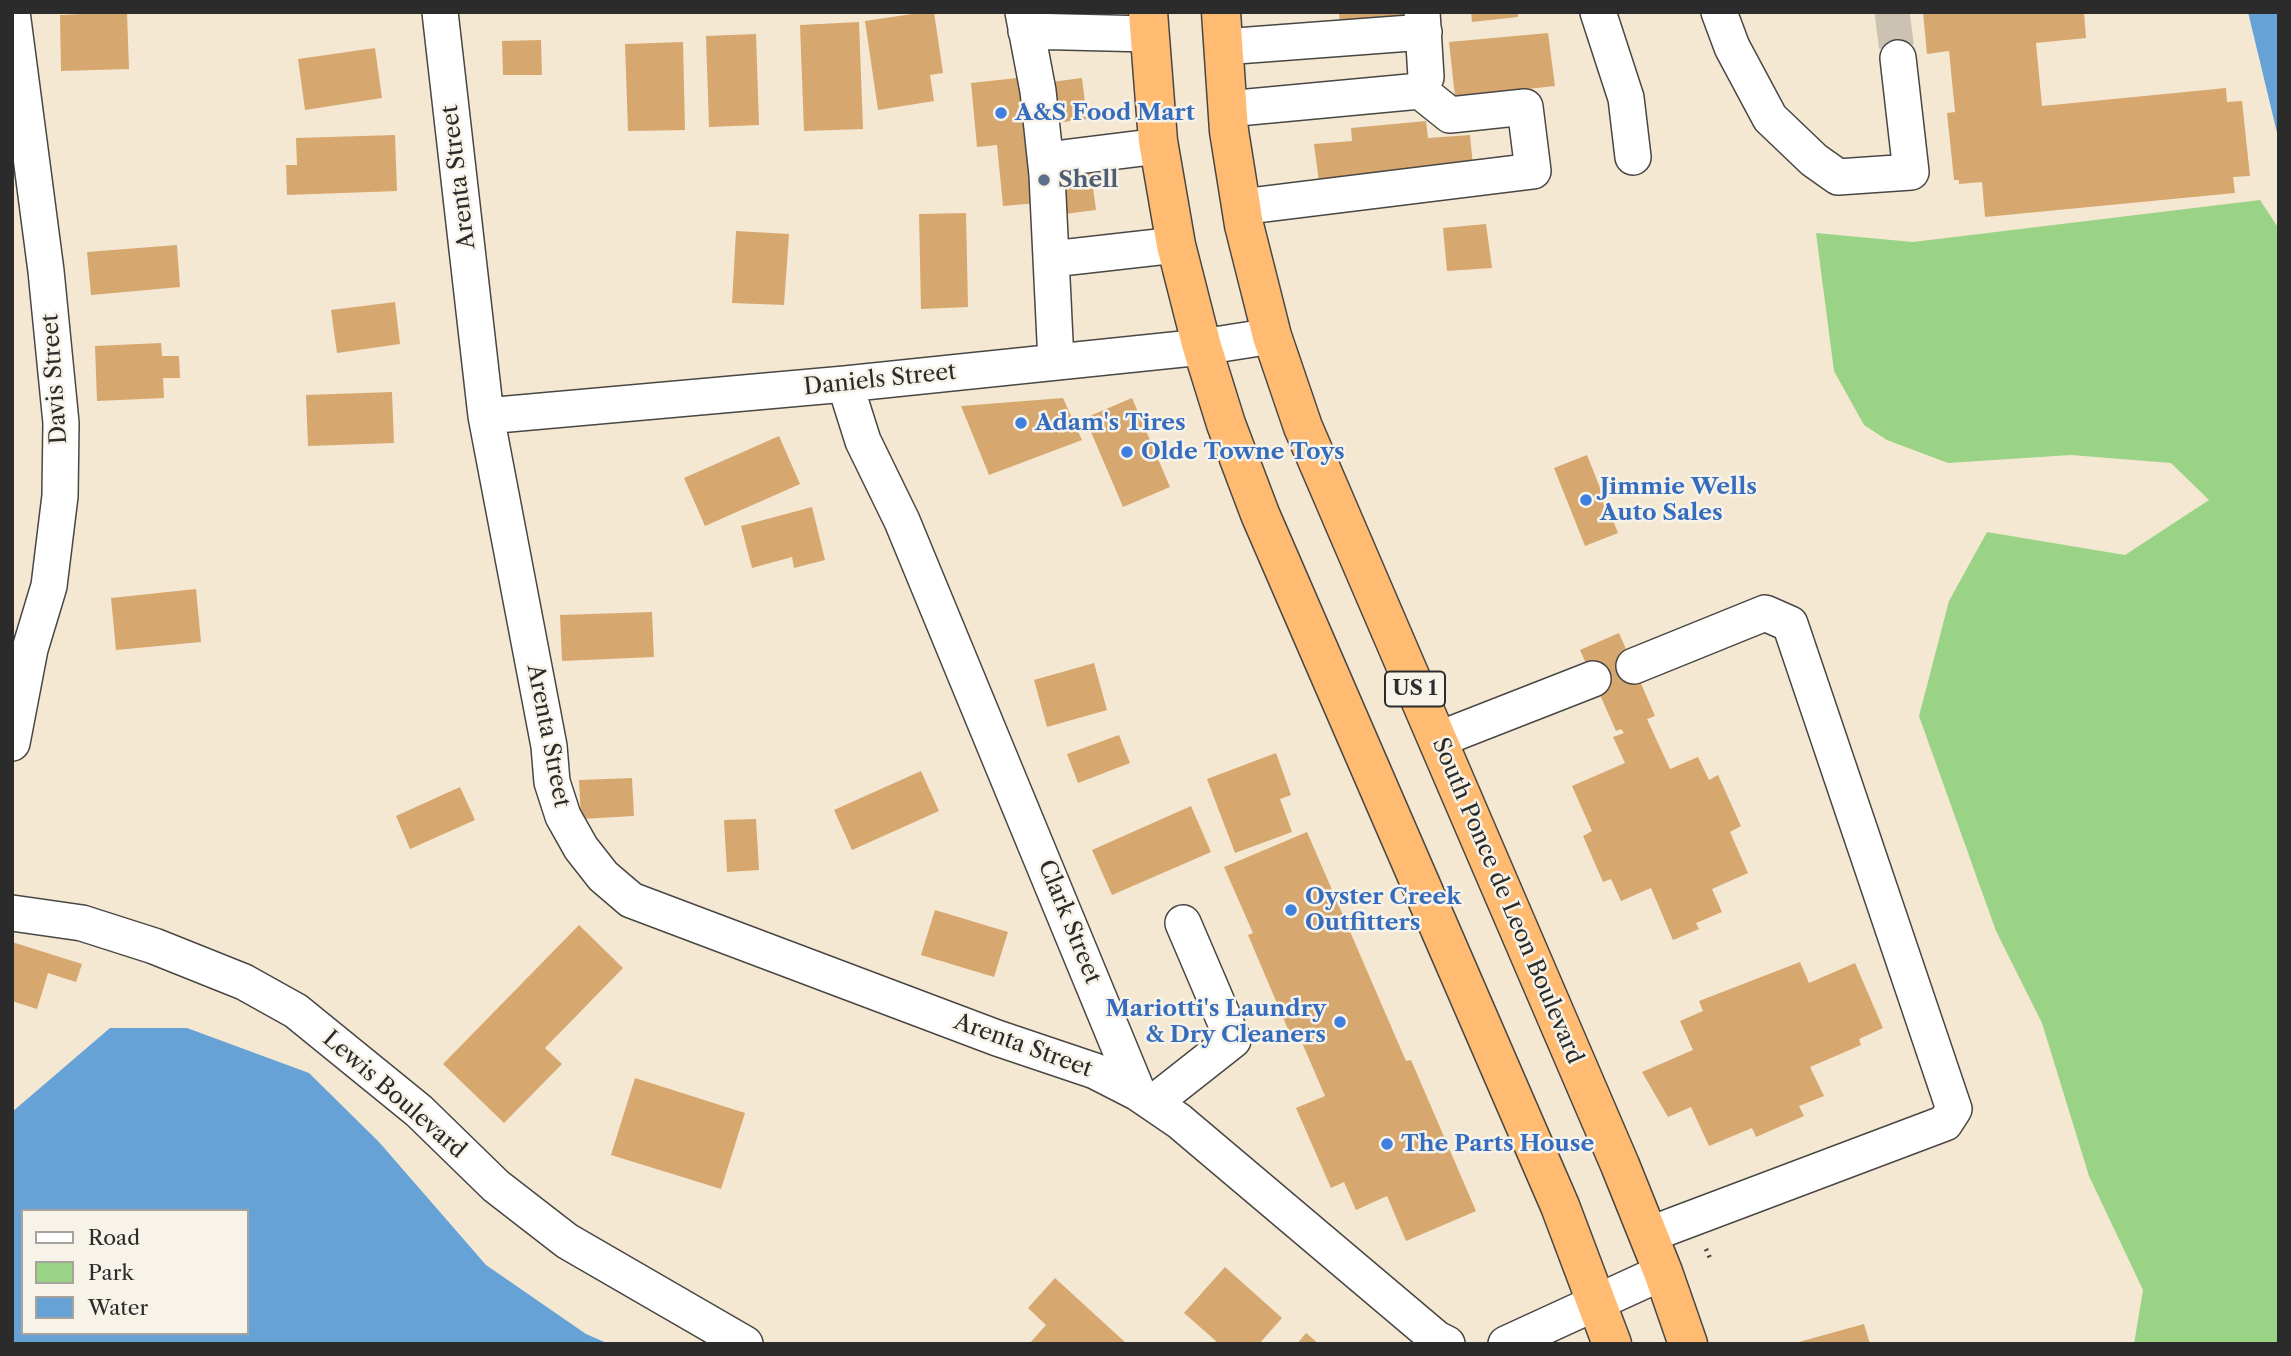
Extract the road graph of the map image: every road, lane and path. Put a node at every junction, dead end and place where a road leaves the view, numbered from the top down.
1 (12, 12) edge
2 (440, 12) edge
3 (1598, 12) edge
4 (1719, 12) edge
5 (1025, 22) edge
6 (1423, 22) edge
7 (1149, 23) edge
8 (1222, 29) edge
9 (1898, 58) tunnel mouth
10 (1420, 90) junction
11 (1227, 109) junction
12 (1159, 146) junction
13 (1633, 157) dead end
14 (1046, 160) junction
15 (1241, 207) junction
16 (1176, 245) junction
17 (1052, 259) junction
18 (1272, 336) junction
19 (1202, 347) junction
20 (1056, 362) junction
21 (845, 384) junction
22 (486, 416) junction
23 (1634, 666) dead end
24 (1593, 679) dead end
25 (1437, 740) junction
26 (12, 743) edge
27 (12, 913) edge
28 (1183, 923) dead end
29 (1145, 1098) junction
30 (1648, 1235) junction
31 (1664, 1272) junction
32 (1597, 1300) junction
33 (745, 1344) edge
34 (1447, 1344) edge
35 (1506, 1344) edge
36 (1612, 1344) edge
37 (1688, 1344) edge

1 - 26 street, Davis Street
2 - 22 street, Arenta Street
3 - 13 street
4 - 9 street
5 - 7 street
5 - 14 street
6 - 8 street
6 - 10 street
7 - 12 highway
8 - 11 highway, South Ponce de Leon Boulevard / US 1
10 - 11 street
10 - 15 street
11 - 15 highway, South Ponce de Leon Boulevard / US 1
12 - 14 street
12 - 16 highway
14 - 17 street
15 - 18 highway, South Ponce de Leon Boulevard / US 1
16 - 17 street
16 - 19 highway
17 - 20 street
18 - 19 street, Daniels Street
18 - 25 highway, South Ponce de Leon Boulevard / US 1
19 - 20 street, Daniels Street
19 - 32 highway
20 - 21 street, Daniels Street
21 - 22 street, Daniels Street
21 - 29 street, Clark Street
22 - 29 street, Arenta Street
23 - 30 street
24 - 25 street
25 - 30 highway, South Ponce de Leon Boulevard / US 1
27 - 33 street, Lewis Boulevard
28 - 29 street
29 - 34 street
30 - 31 highway, South Ponce de Leon Boulevard / US 1
31 - 32 street
31 - 37 highway, South Ponce de Leon Boulevard / US 1
32 - 35 street
32 - 36 highway

